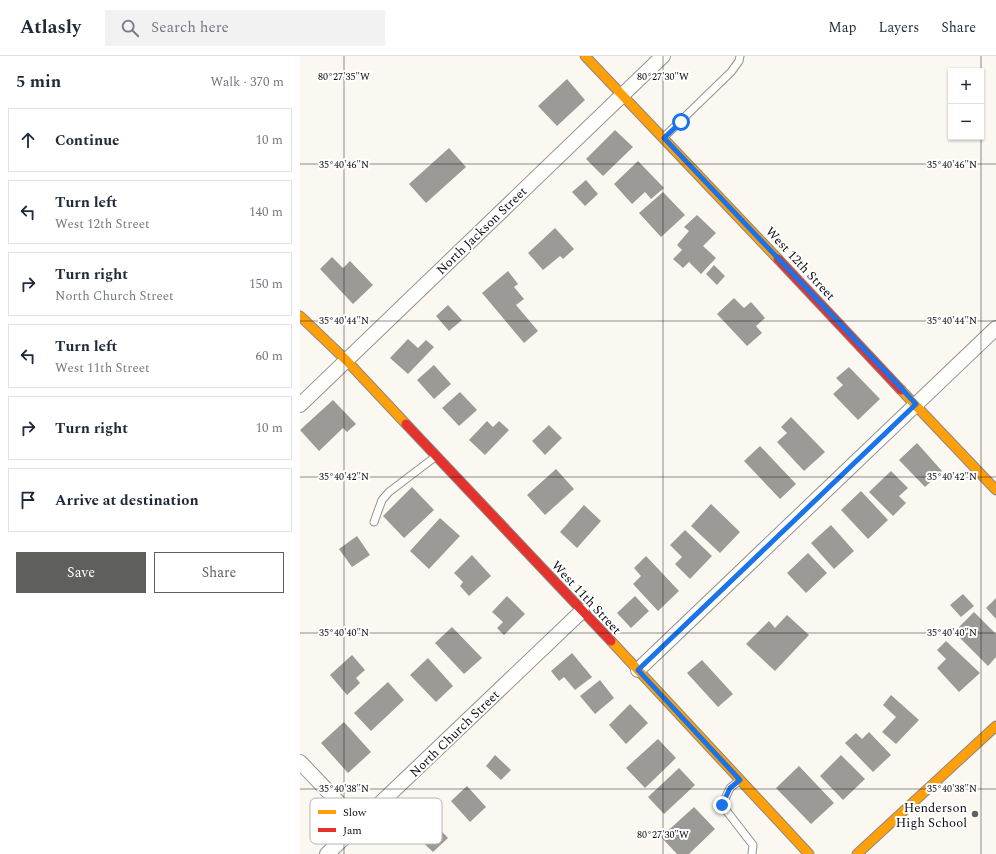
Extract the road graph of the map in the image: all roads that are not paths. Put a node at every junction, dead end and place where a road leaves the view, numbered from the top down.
1 (585, 56) edge
2 (663, 56) edge
3 (740, 56) edge
4 (622, 94) junction
5 (664, 138) junction
6 (300, 316) edge
7 (996, 328) edge
8 (346, 360) junction
9 (916, 404) junction
10 (300, 405) edge
11 (436, 456) junction
12 (996, 490) edge
13 (374, 522) dead end
14 (582, 611) junction
15 (638, 670) junction
16 (996, 726) edge
17 (300, 762) edge
18 (740, 780) junction
19 (334, 798) edge
20 (386, 798) edge
21 (338, 844) edge
22 (327, 854) edge
23 (752, 854) edge
24 (809, 854) edge
25 (857, 854) edge

1 - 4 street, West 12th Street
2 - 4 street, North Jackson Street
3 - 5 lane
4 - 5 street, West 12th Street
4 - 8 street, North Jackson Street
5 - 9 street, West 12th Street
6 - 8 street, West 11th Street
7 - 9 street
8 - 10 street, North Jackson Street
8 - 11 street, West 11th Street
9 - 12 street, West 12th Street
9 - 15 street
11 - 13 lane
11 - 14 street, West 11th Street
14 - 15 street, West 11th Street
14 - 20 street, North Church Street
15 - 18 street, West 11th Street
16 - 25 street
17 - 19 street
18 - 23 lane
18 - 24 street, West 11th Street
21 - 22 street, North Church Street

